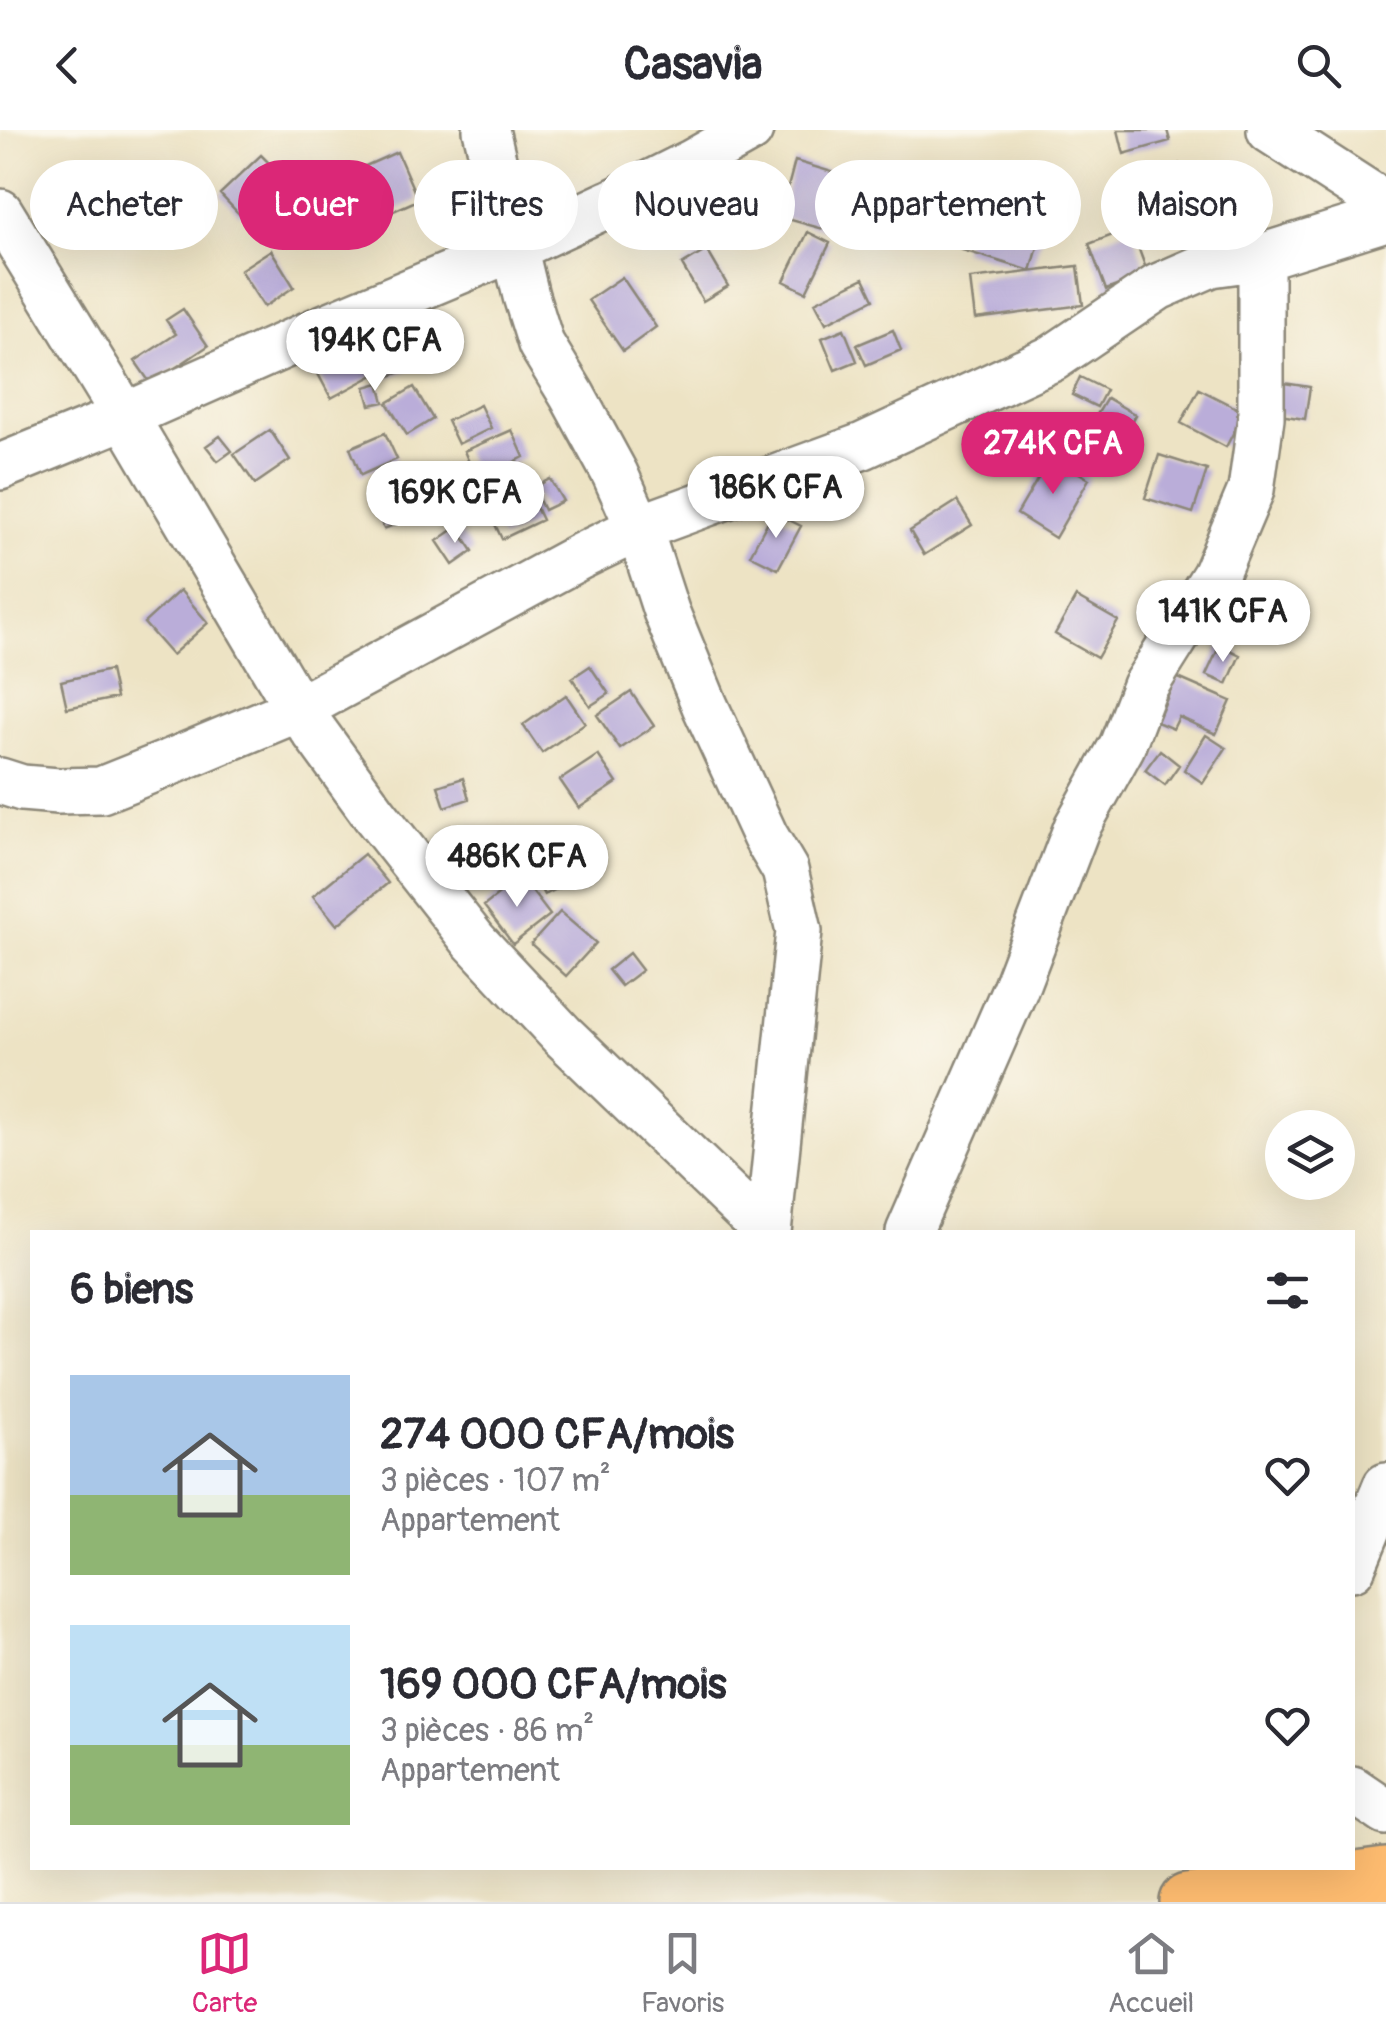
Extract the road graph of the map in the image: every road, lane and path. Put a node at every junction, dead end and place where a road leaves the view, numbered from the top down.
1 (486, 130) edge
2 (750, 130) edge
3 (1270, 130) edge
4 (493, 160) edge
5 (1386, 205) edge
6 (0, 212) edge
7 (1386, 218) edge
8 (578, 219) edge
9 (509, 250) edge
10 (515, 250) edge
11 (1261, 258) junction
12 (125, 416) junction
13 (0, 467) edge
14 (639, 528) junction
15 (298, 709) junction
16 (0, 781) edge
17 (766, 1230) edge
18 (768, 1230) edge
19 (910, 1230) edge
20 (1386, 1486) edge
21 (1355, 1561) edge
22 (1355, 1791) edge
23 (1386, 1812) edge
24 (1386, 1876) edge
25 (1247, 1880) edge
26 (1188, 1902) edge

1 - 4 street
2 - 8 street
3 - 5 street
6 - 12 street
7 - 11 street
9 - 12 street
10 - 14 street
11 - 14 street
11 - 19 street
12 - 13 street
12 - 15 street
14 - 15 street
14 - 18 street
15 - 16 street
15 - 17 street
20 - 21 street
22 - 23 street
24 - 25 highway
25 - 26 highway

